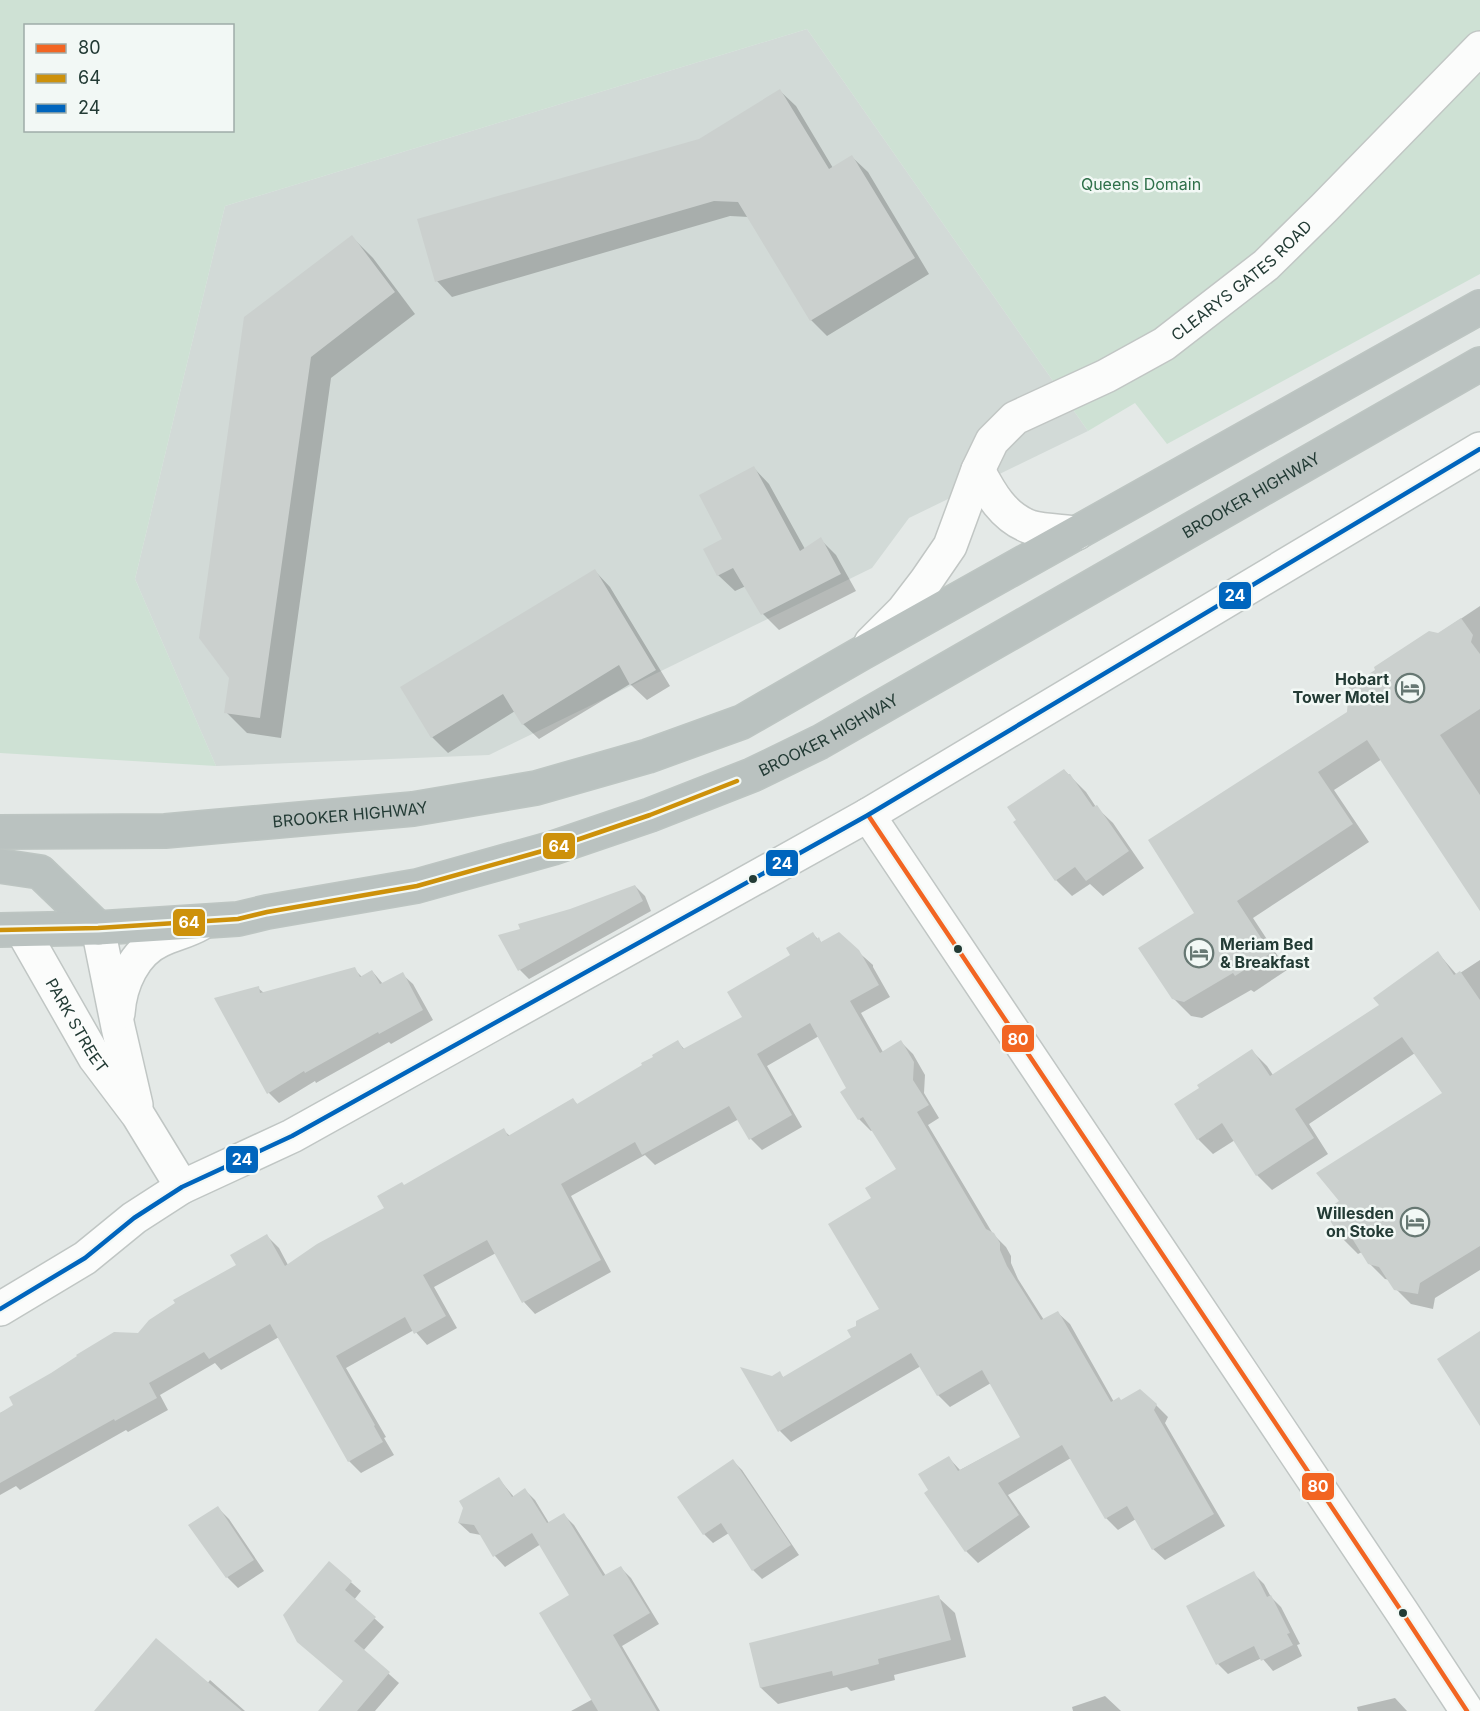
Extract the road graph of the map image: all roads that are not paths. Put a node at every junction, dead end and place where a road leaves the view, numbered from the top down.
1 (1480, 48) edge
2 (1480, 307) edge
3 (1480, 364) edge
4 (1480, 449) edge
5 (978, 470) junction
6 (1077, 533) junction
7 (861, 653) junction
8 (868, 815) junction
9 (0, 832) edge
10 (0, 866) edge
11 (206, 921) junction
12 (98, 928) junction
13 (11, 930) edge
14 (118, 1027) junction
15 (138, 1115) junction
16 (182, 1187) junction
17 (0, 1309) edge
18 (1467, 1711) edge

1 - 5 street, CLEARYS GATES ROAD
2 - 6 highway, BROOKER HIGHWAY
3 - 11 highway, BROOKER HIGHWAY
4 - 8 street
5 - 6 street
5 - 7 street, CLEARYS GATES ROAD
6 - 7 highway, BROOKER HIGHWAY
7 - 9 highway, BROOKER HIGHWAY
8 - 16 street
8 - 18 street
10 - 12 highway
11 - 12 highway, BROOKER HIGHWAY
11 - 14 street
12 - 13 highway, BROOKER HIGHWAY
12 - 14 street, PARK STREET
13 - 15 street, PARK STREET
14 - 15 street, PARK STREET
15 - 16 street, PARK STREET
16 - 17 street

